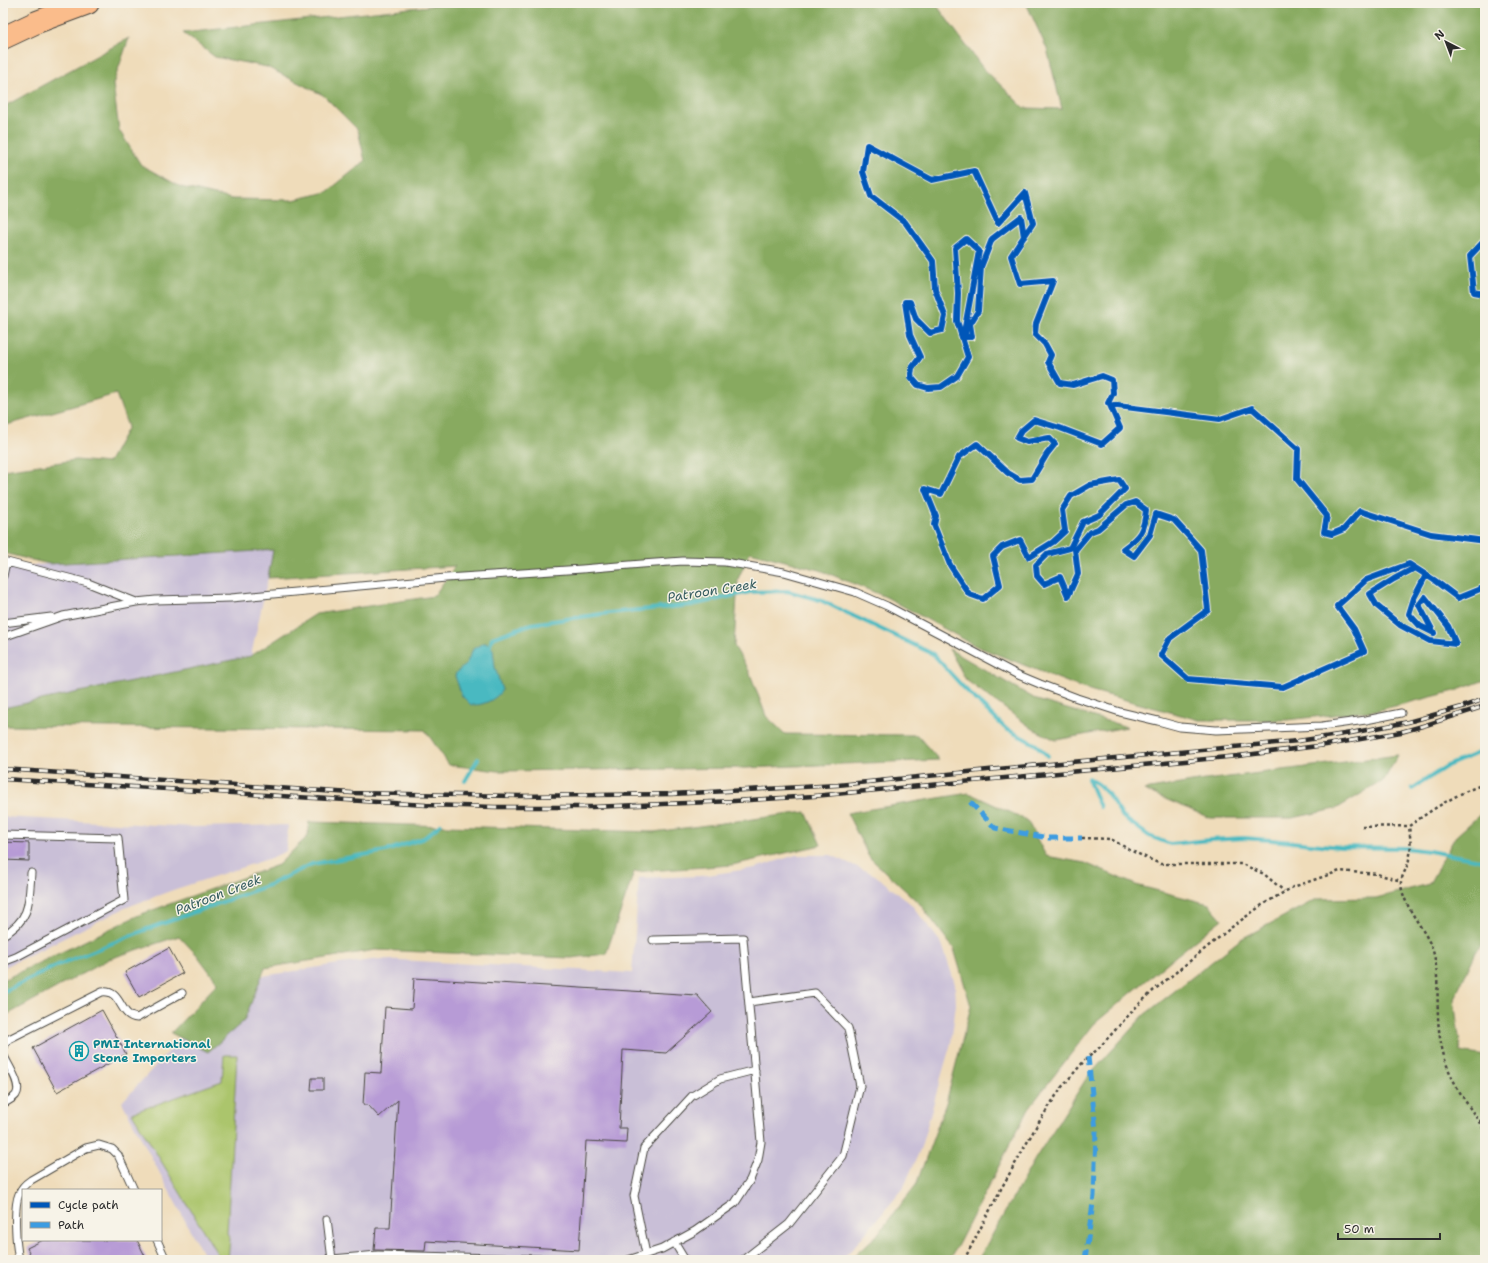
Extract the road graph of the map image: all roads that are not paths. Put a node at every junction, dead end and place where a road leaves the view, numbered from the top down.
1 (88, 3) edge
2 (3, 38) edge
3 (5, 562) edge
4 (3, 576) edge
5 (136, 602) junction
6 (64, 616) junction
7 (3, 623) edge
8 (3, 637) edge
9 (1401, 712) dead end
10 (3, 835) edge
11 (31, 873) dead end
12 (3, 935) edge
13 (653, 940) dead end
14 (3, 962) edge
15 (182, 993) dead end
16 (749, 1002) junction
17 (3, 1046) edge
18 (3, 1054) edge
19 (755, 1070) junction
20 (3, 1104) edge
21 (22, 1189) edge
22 (22, 1189) edge
23 (134, 1189) edge
24 (327, 1219) dead end
25 (157, 1241) edge
26 (674, 1242) junction
27 (646, 1254) junction
28 (332, 1259) edge
29 (19, 1260) edge
30 (166, 1260) edge
31 (576, 1260) edge
32 (628, 1260) edge
33 (685, 1260) edge
34 (743, 1260) edge

1 - 2 highway
3 - 4 lane
3 - 5 lane
5 - 6 lane
5 - 9 lane
6 - 7 lane
6 - 8 lane
10 - 14 lane
11 - 12 lane
13 - 16 lane
15 - 17 lane
16 - 19 lane
16 - 34 lane
18 - 20 lane
19 - 26 lane
19 - 27 lane
21 - 23 lane
22 - 29 lane
24 - 28 lane
25 - 30 lane
26 - 27 lane
26 - 33 lane
27 - 32 lane
28 - 31 lane

